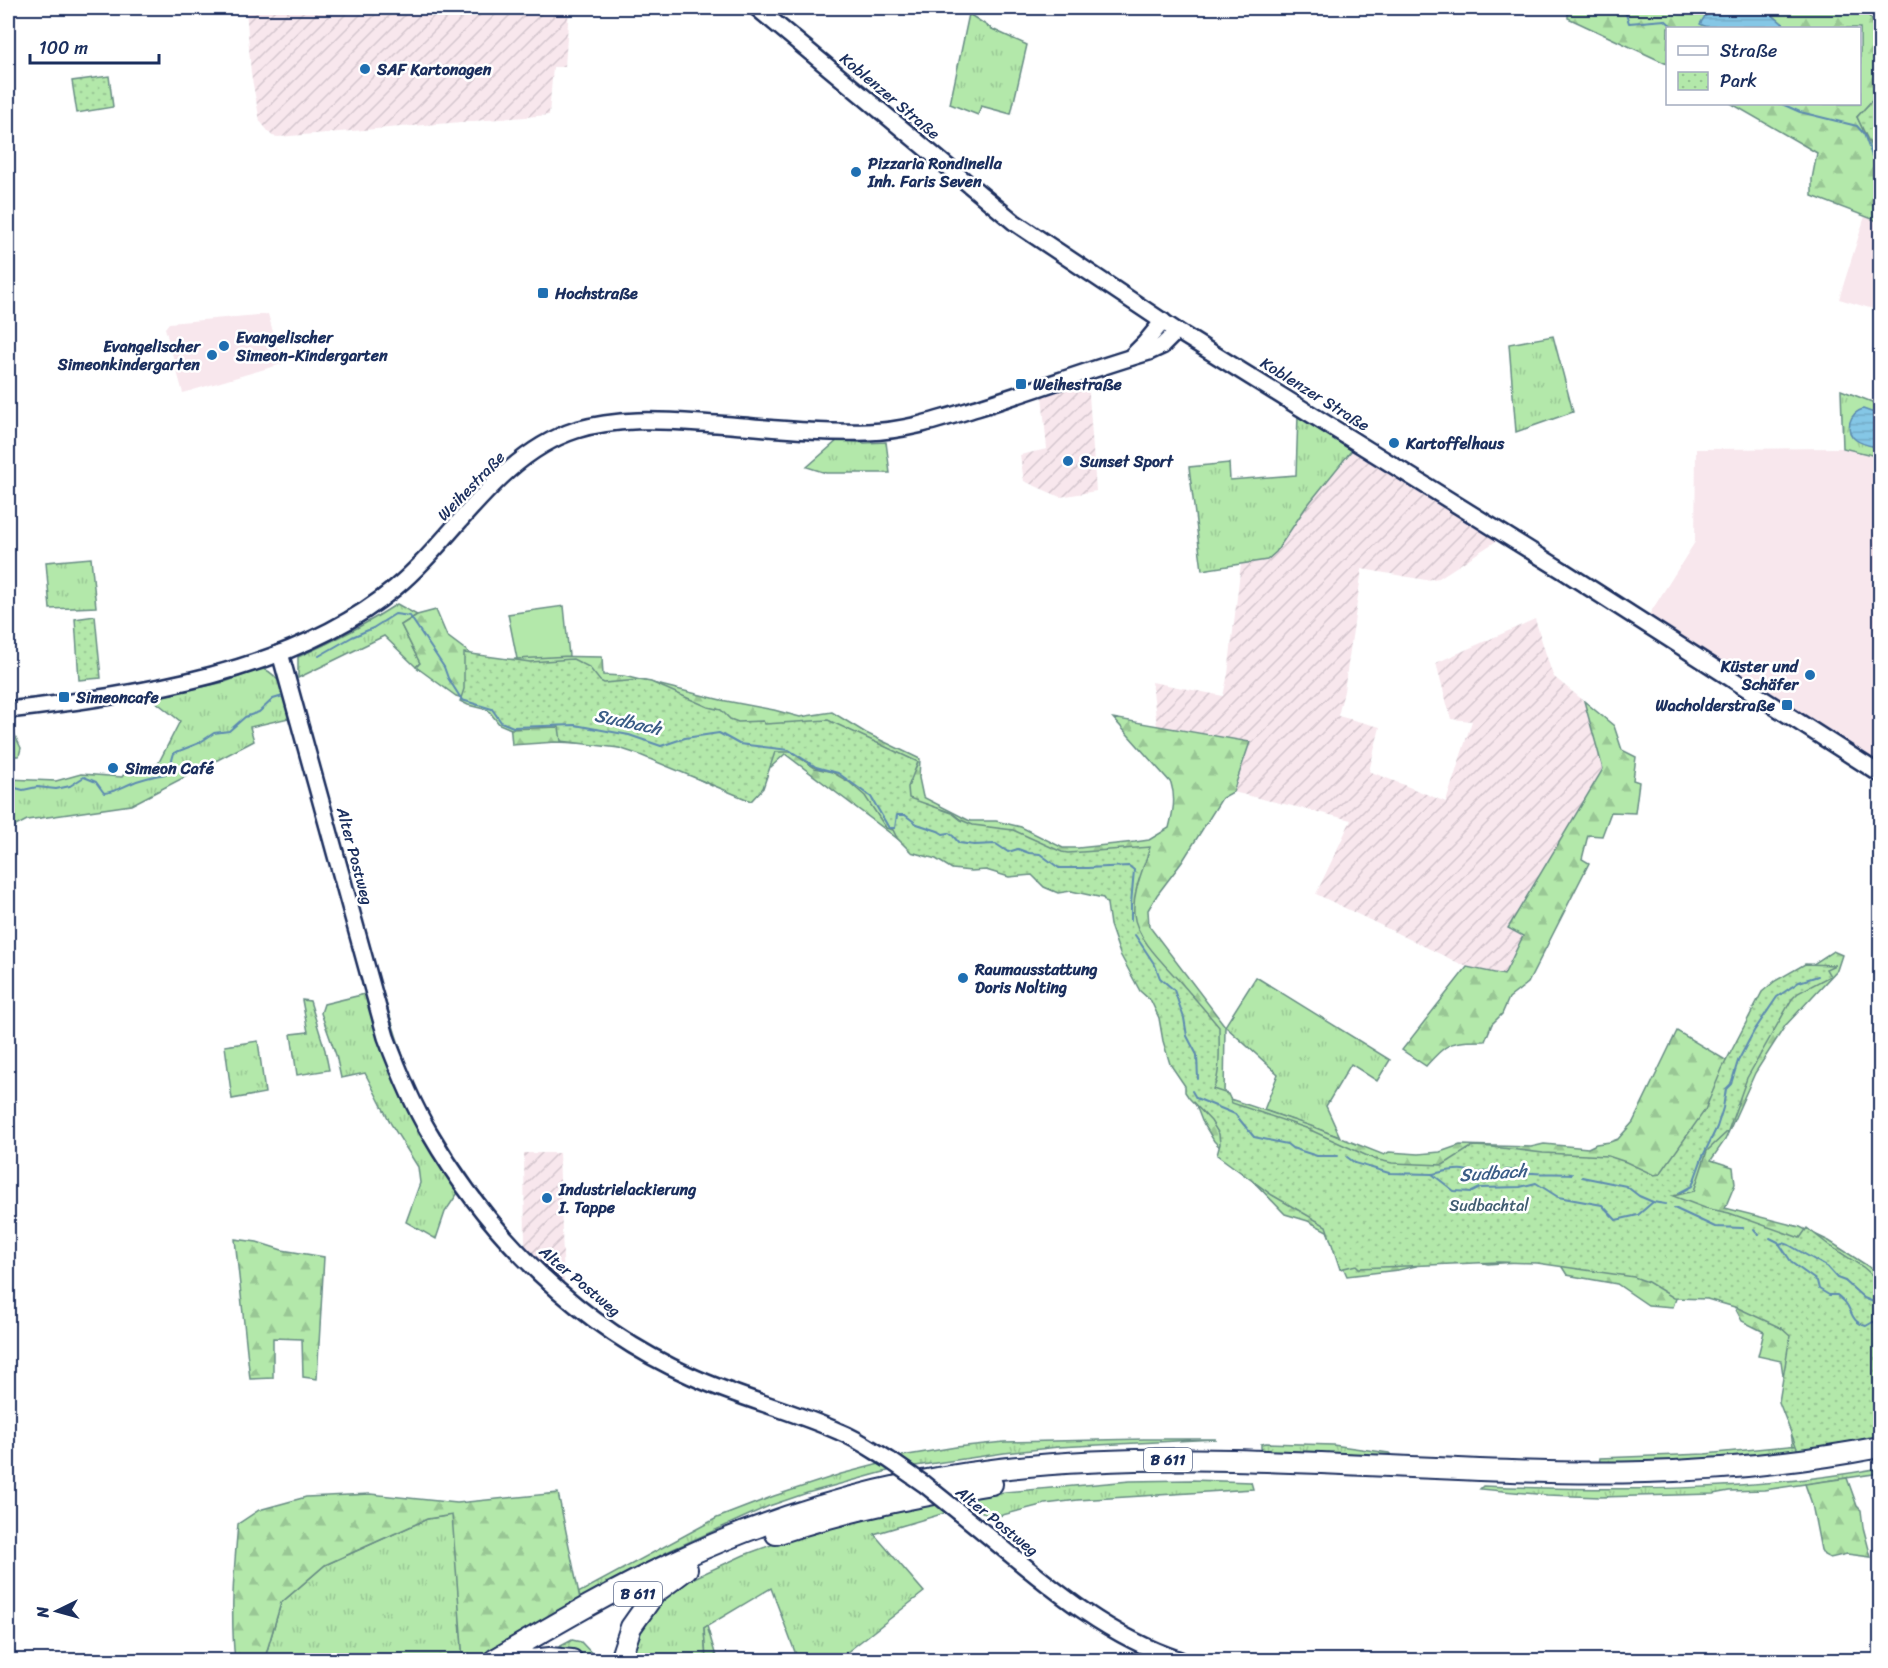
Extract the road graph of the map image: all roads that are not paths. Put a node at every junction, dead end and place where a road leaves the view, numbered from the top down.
1 (757, 8) edge
2 (1134, 302) junction
3 (1163, 321) junction
4 (1177, 331) junction
5 (1145, 343) junction
6 (1129, 358) junction
7 (280, 653) junction
8 (8, 710) edge
9 (1881, 774) edge
10 (1881, 1447) edge
11 (1881, 1460) edge
12 (687, 1569) junction
13 (494, 1660) edge
14 (517, 1660) edge
15 (530, 1660) edge
16 (572, 1660) edge
17 (620, 1660) edge
18 (1180, 1660) edge

1 - 2 main road, Koblenzer Straße
2 - 3 main road, Koblenzer Straße
2 - 5 main road
3 - 4 main road, Koblenzer Straße
3 - 5 main road, Weihestraße
4 - 6 main road, Weihestraße
4 - 9 main road, Koblenzer Straße
5 - 6 main road, Weihestraße
6 - 7 main road, Weihestraße
7 - 8 main road, Weihestraße
7 - 18 main road, Alter Postweg, bridge
10 - 13 highway, B 611
11 - 12 highway, B 611
12 - 14 highway, B 611
12 - 17 highway
15 - 16 highway

